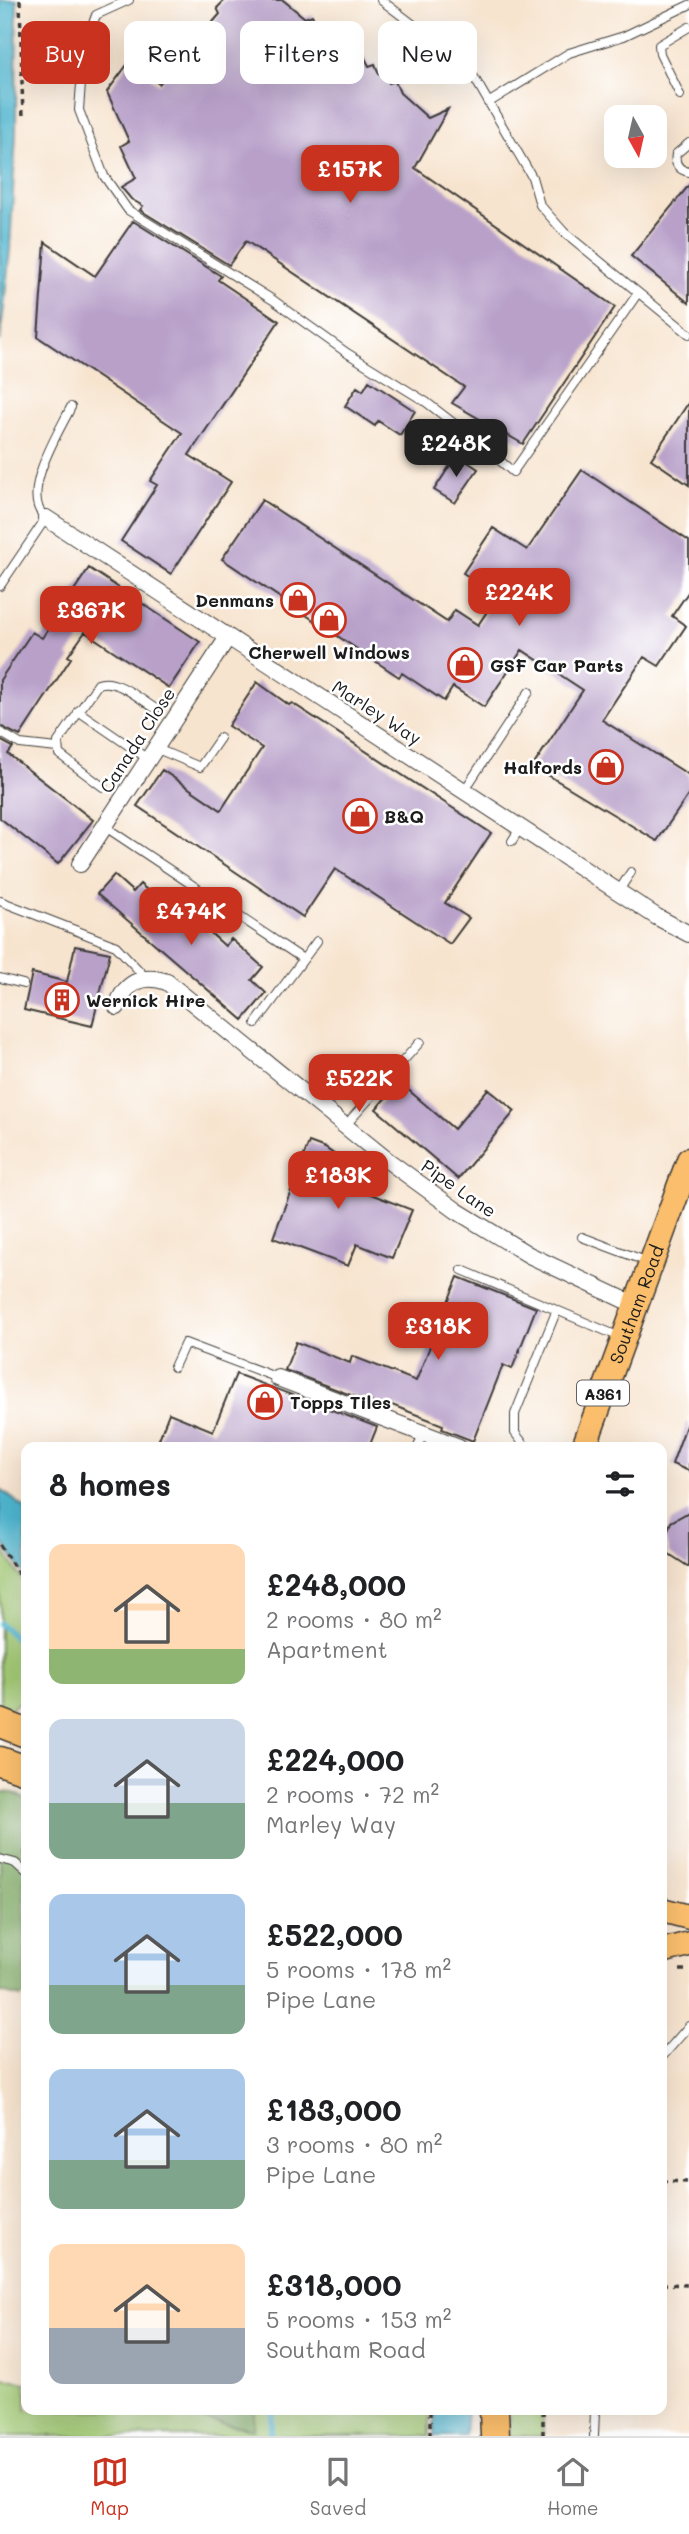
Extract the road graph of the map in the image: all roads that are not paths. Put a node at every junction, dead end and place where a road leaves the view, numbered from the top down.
1 (129, 0) edge
2 (381, 0) edge
3 (689, 5) edge
4 (689, 27) edge
5 (680, 95) dead end
6 (488, 103) junction
7 (689, 143) edge
8 (689, 172) edge
9 (638, 293) junction
10 (689, 334) edge
11 (71, 407) dead end
12 (46, 518) junction
13 (0, 586) edge
14 (228, 637) junction
15 (529, 692) dead end
16 (156, 709) dead end
17 (78, 711) junction
18 (0, 732) edge
19 (220, 738) dead end
20 (57, 748) junction
21 (152, 753) junction
22 (103, 787) dead end
23 (464, 791) junction
24 (104, 826) junction
25 (80, 864) dead end
26 (631, 872) dead end
27 (618, 892) junction
28 (0, 901) edge
29 (689, 934) edge
30 (317, 941) dead end
31 (303, 959) junction
32 (0, 978) edge
33 (146, 978) junction
34 (23, 984) dead end
35 (117, 1007) dead end
36 (256, 1023) dead end
37 (420, 1042) dead end
38 (345, 1126) junction
39 (689, 1160) edge
40 (582, 1237) dead end
41 (651, 1263) junction
42 (462, 1270) dead end
43 (635, 1305) junction
44 (556, 1312) junction
45 (623, 1338) junction
46 (174, 1367) dead end
47 (278, 1378) joint
48 (421, 1440) edge
49 (522, 1442) edge
50 (586, 1442) edge
51 (0, 1723) edge
52 (21, 1731) edge
53 (0, 1761) edge
54 (21, 1768) edge
55 (0, 1859) edge
56 (21, 1868) edge
57 (667, 1911) edge
58 (689, 1917) edge
59 (689, 1944) edge
60 (667, 1950) edge
61 (689, 2026) edge
62 (667, 2051) edge
63 (494, 2415) edge
64 (595, 2415) edge
65 (495, 2436) edge
66 (594, 2436) edge

1 - 9 lane
2 - 6 lane
3 - 6 lane
4 - 5 lane
6 - 9 lane
7 - 8 lane
9 - 10 lane
11 - 12 lane
12 - 13 lane
12 - 14 street, Marley Way
14 - 21 street, Canada Close
14 - 23 street, Marley Way
15 - 23 lane
16 - 17 lane
17 - 20 lane
17 - 21 lane
18 - 20 lane
19 - 21 lane
20 - 22 lane
21 - 24 street, Canada Close
23 - 27 street, Marley Way
24 - 25 street, Canada Close
24 - 31 lane
26 - 27 lane
27 - 29 street, Marley Way
28 - 33 lane
30 - 31 lane
31 - 36 lane
32 - 34 lane
33 - 35 street
33 - 38 street, Pipe Lane
37 - 38 lane
38 - 43 street, Pipe Lane
39 - 41 main road, Southam Road / A361
40 - 41 lane
41 - 43 main road, Southam Road / A361
42 - 44 lane
43 - 45 main road, Southam Road / A361
44 - 45 lane
44 - 49 lane
45 - 50 main road, Southam Road / A361
46 - 47 lane
47 - 48 street
51 - 52 highway
53 - 54 highway
55 - 56 lane
57 - 58 main road
59 - 60 main road
61 - 62 lane
63 - 65 highway
64 - 66 lane

